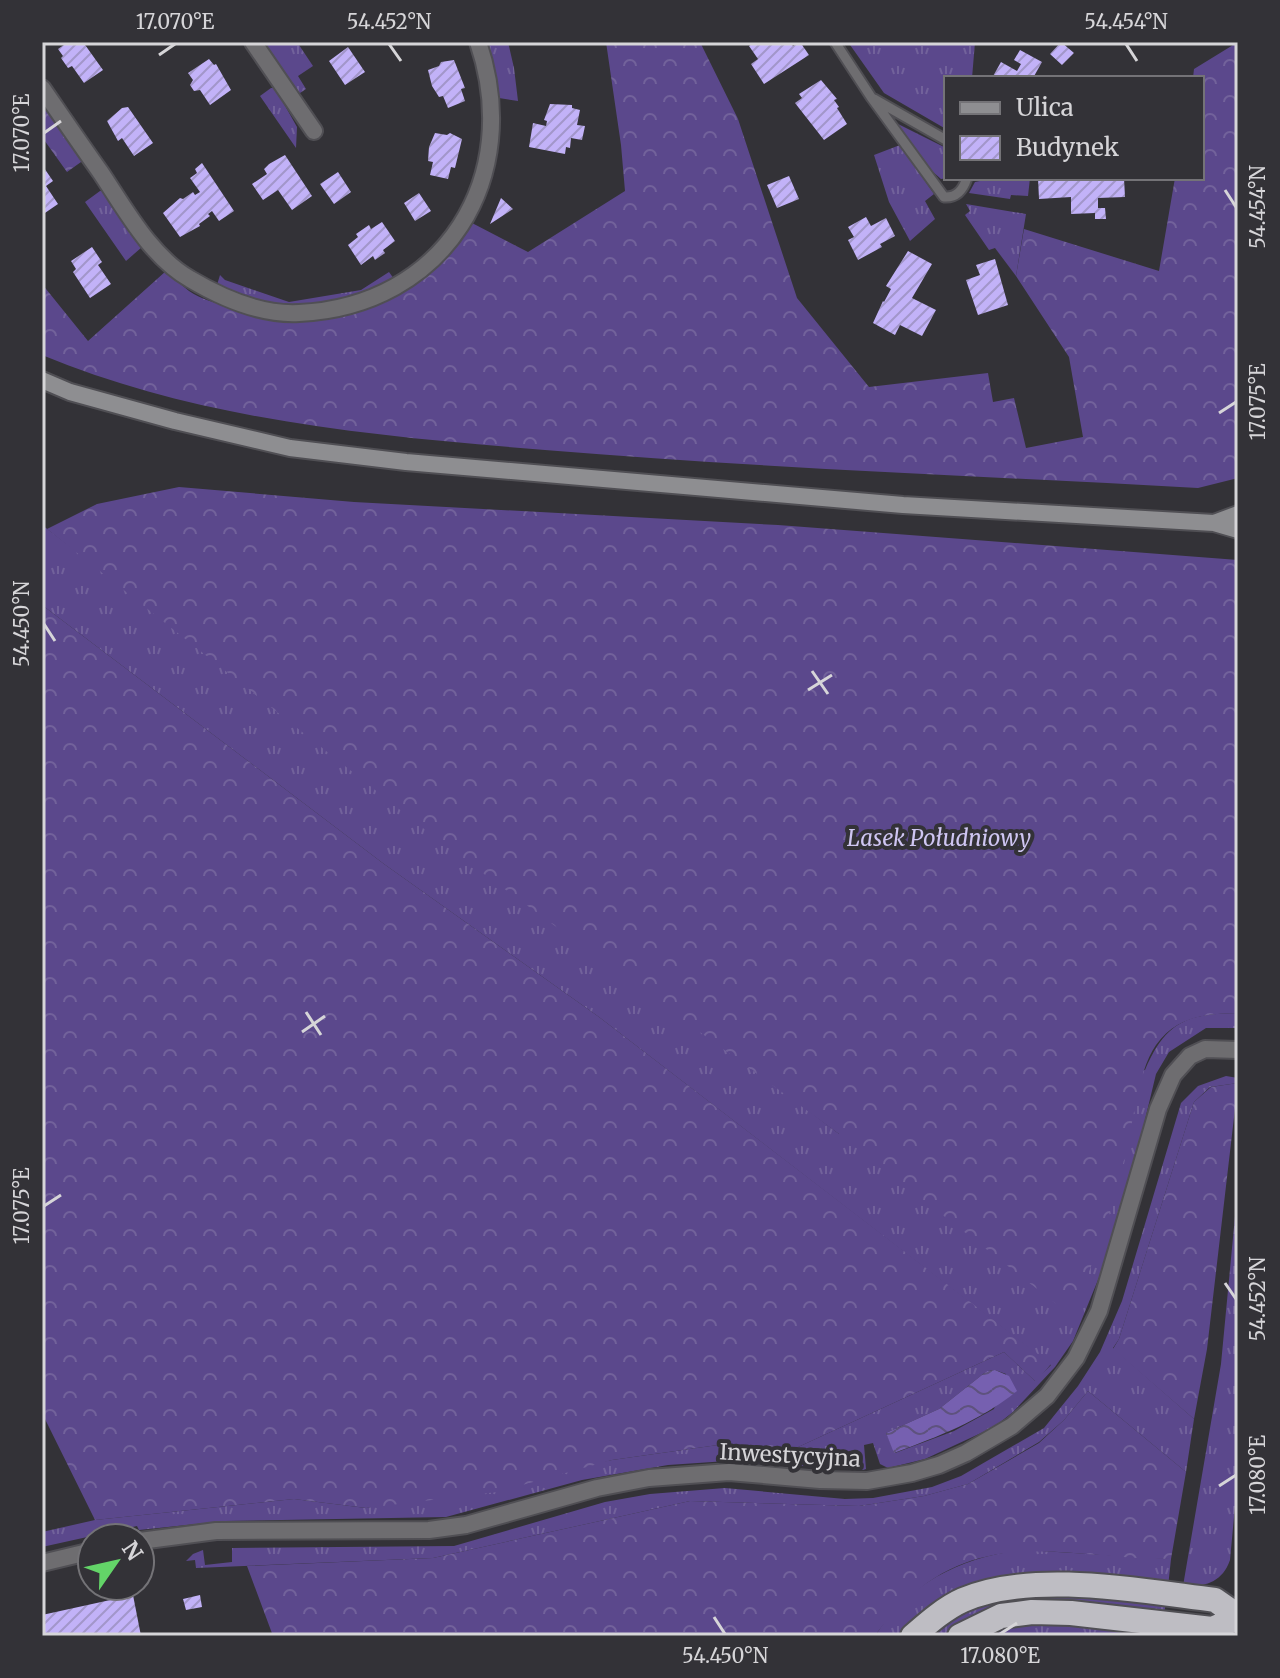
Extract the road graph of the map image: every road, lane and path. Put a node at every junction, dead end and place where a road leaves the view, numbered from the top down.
1 (253, 42) edge
2 (478, 42) edge
3 (835, 42) edge
4 (42, 88) edge
5 (871, 97) junction
6 (314, 131) dead end
7 (944, 139) edge
8 (966, 180) edge
9 (42, 380) edge
10 (1238, 514) edge
11 (1214, 523) junction
12 (1238, 530) edge
13 (1238, 1050) edge
14 (156, 1539) edge
15 (76, 1555) edge
16 (42, 1563) edge
17 (1238, 1617) edge
18 (913, 1636) edge
19 (960, 1636) edge

1 - 6 street
2 - 4 street
3 - 5 lane
5 - 7 lane
5 - 8 lane
9 - 11 main road
10 - 11 main road
11 - 12 main road
13 - 14 street, Inwestycyjna
15 - 16 street
17 - 18 highway
17 - 19 highway

